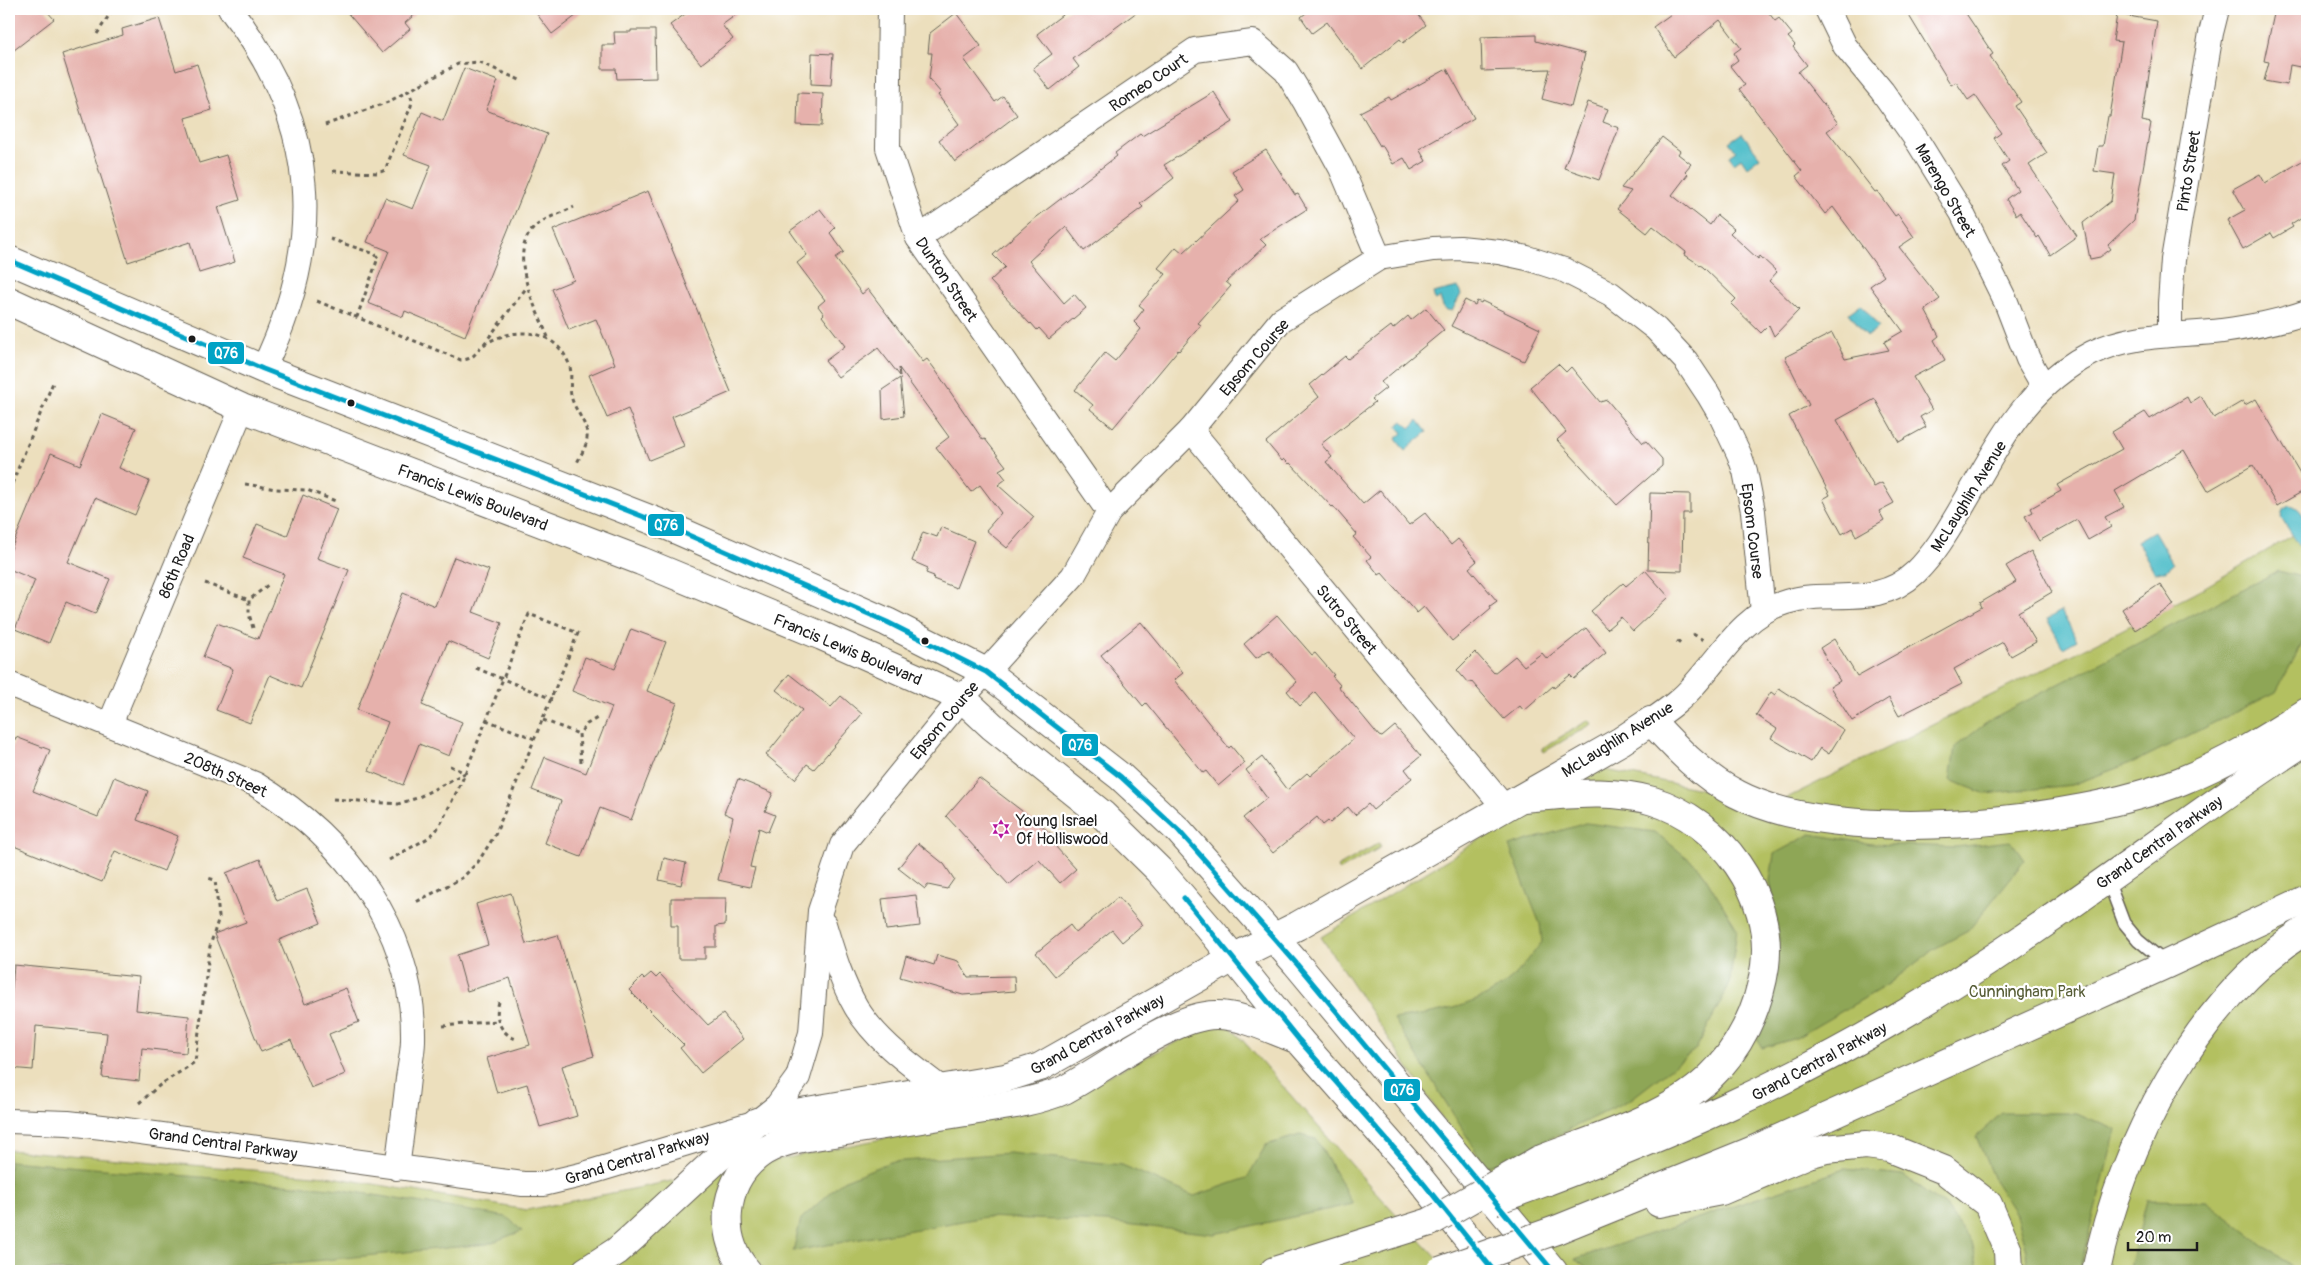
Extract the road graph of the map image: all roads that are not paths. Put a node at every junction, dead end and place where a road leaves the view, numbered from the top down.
1 (230, 9) edge
2 (890, 9) edge
3 (1827, 9) edge
4 (2217, 9) edge
5 (918, 238) junction
6 (1379, 258) junction
7 (9, 260) edge
8 (9, 301) edge
9 (2307, 312) edge
10 (2170, 335) junction
11 (263, 369) junction
12 (2043, 385) junction
13 (242, 408) junction
14 (1191, 430) junction
15 (1109, 512) junction
16 (1763, 612) junction
17 (986, 672) junction
18 (9, 684) edge
19 (962, 698) junction
20 (2307, 712) edge
21 (1651, 721) junction
22 (110, 724) junction
23 (2307, 740) edge
24 (1513, 802) junction
25 (2107, 878) junction
26 (2307, 879) edge
27 (2307, 899) edge
28 (820, 912) junction
29 (2307, 929) edge
30 (1273, 937) junction
31 (1233, 958) junction
32 (2167, 964) junction
33 (1299, 1040) junction
34 (942, 1089) junction
35 (9, 1121) edge
36 (757, 1122) junction
37 (397, 1168) junction
38 (1542, 1171) junction
39 (1594, 1216) junction
40 (586, 1271) edge
41 (748, 1271) edge
42 (1274, 1271) edge
43 (1440, 1271) edge
44 (1494, 1271) edge
45 (1553, 1271) edge
46 (2009, 1271) edge
47 (2096, 1271) edge

1 - 11 street
2 - 5 street, Dunton Street
3 - 12 street, Marengo Street
4 - 10 street, Pinto Street
5 - 6 street, Romeo Court
5 - 15 street, Dunton Street
6 - 14 street, Epsom Course
6 - 16 street, Epsom Course
7 - 11 main road
8 - 13 main road, Francis Lewis Boulevard
9 - 10 street, McLaughlin Avenue
10 - 12 street, McLaughlin Avenue
11 - 17 main road
12 - 16 street, McLaughlin Avenue
13 - 19 main road, Francis Lewis Boulevard
13 - 22 street, 86th Road
14 - 15 street, Epsom Course
14 - 24 street, Sutro Street
15 - 17 street, Epsom Course
16 - 21 street, McLaughlin Avenue
17 - 19 street, Epsom Course
17 - 30 main road
18 - 22 street, 208th Street
19 - 28 street, Epsom Course
19 - 31 main road, Francis Lewis Boulevard
20 - 21 main road
21 - 24 main road, McLaughlin Avenue
22 - 37 street, 208th Street
23 - 25 main road, Grand Central Parkway
24 - 30 main road, McLaughlin Avenue
24 - 38 main road
25 - 32 lane
25 - 38 main road, Grand Central Parkway
26 - 32 main road
27 - 32 main road
28 - 34 street
28 - 36 street, Epsom Course
29 - 47 main road
30 - 31 main road, McLaughlin Avenue
30 - 45 main road
31 - 33 main road, Francis Lewis Boulevard
31 - 34 main road, Grand Central Parkway
32 - 39 main road
33 - 41 main road
33 - 44 main road, Francis Lewis Boulevard
34 - 36 main road, Grand Central Parkway
35 - 37 street, Grand Central Parkway
36 - 37 street, Grand Central Parkway
36 - 40 main road
38 - 42 main road, Grand Central Parkway, bridge
39 - 43 main road, bridge
39 - 46 main road

